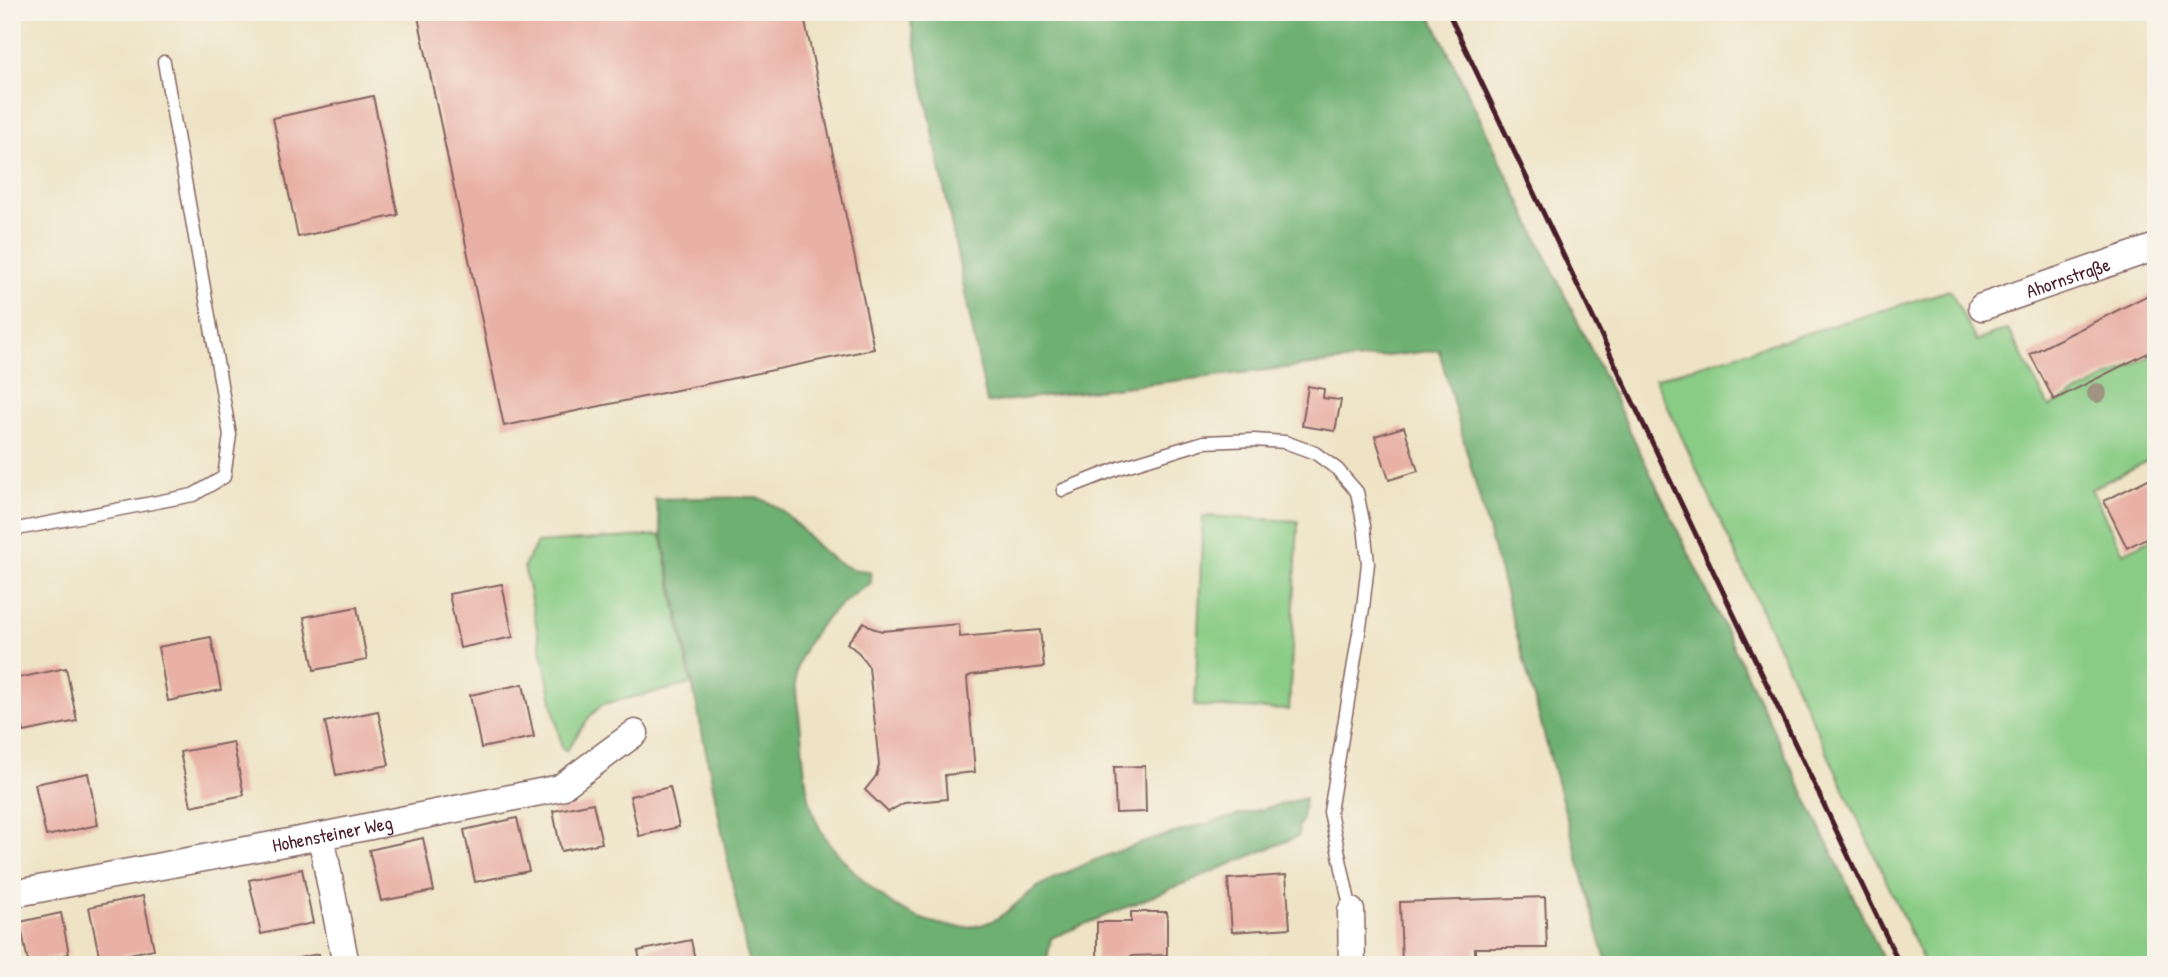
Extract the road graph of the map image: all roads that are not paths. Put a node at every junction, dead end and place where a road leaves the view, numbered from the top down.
1 (164, 62) dead end
2 (2156, 247) edge
3 (1982, 307) dead end
4 (1063, 490) dead end
5 (12, 530) edge
6 (635, 733) dead end
7 (321, 836) junction
8 (12, 894) edge
9 (1351, 911) joint
10 (346, 965) edge
11 (1352, 965) edge

1 - 5 lane
2 - 3 street, Ahornstraße
4 - 9 lane
6 - 7 street, Hohensteiner Weg
7 - 8 street, Hohensteiner Weg
7 - 10 street
9 - 11 street

